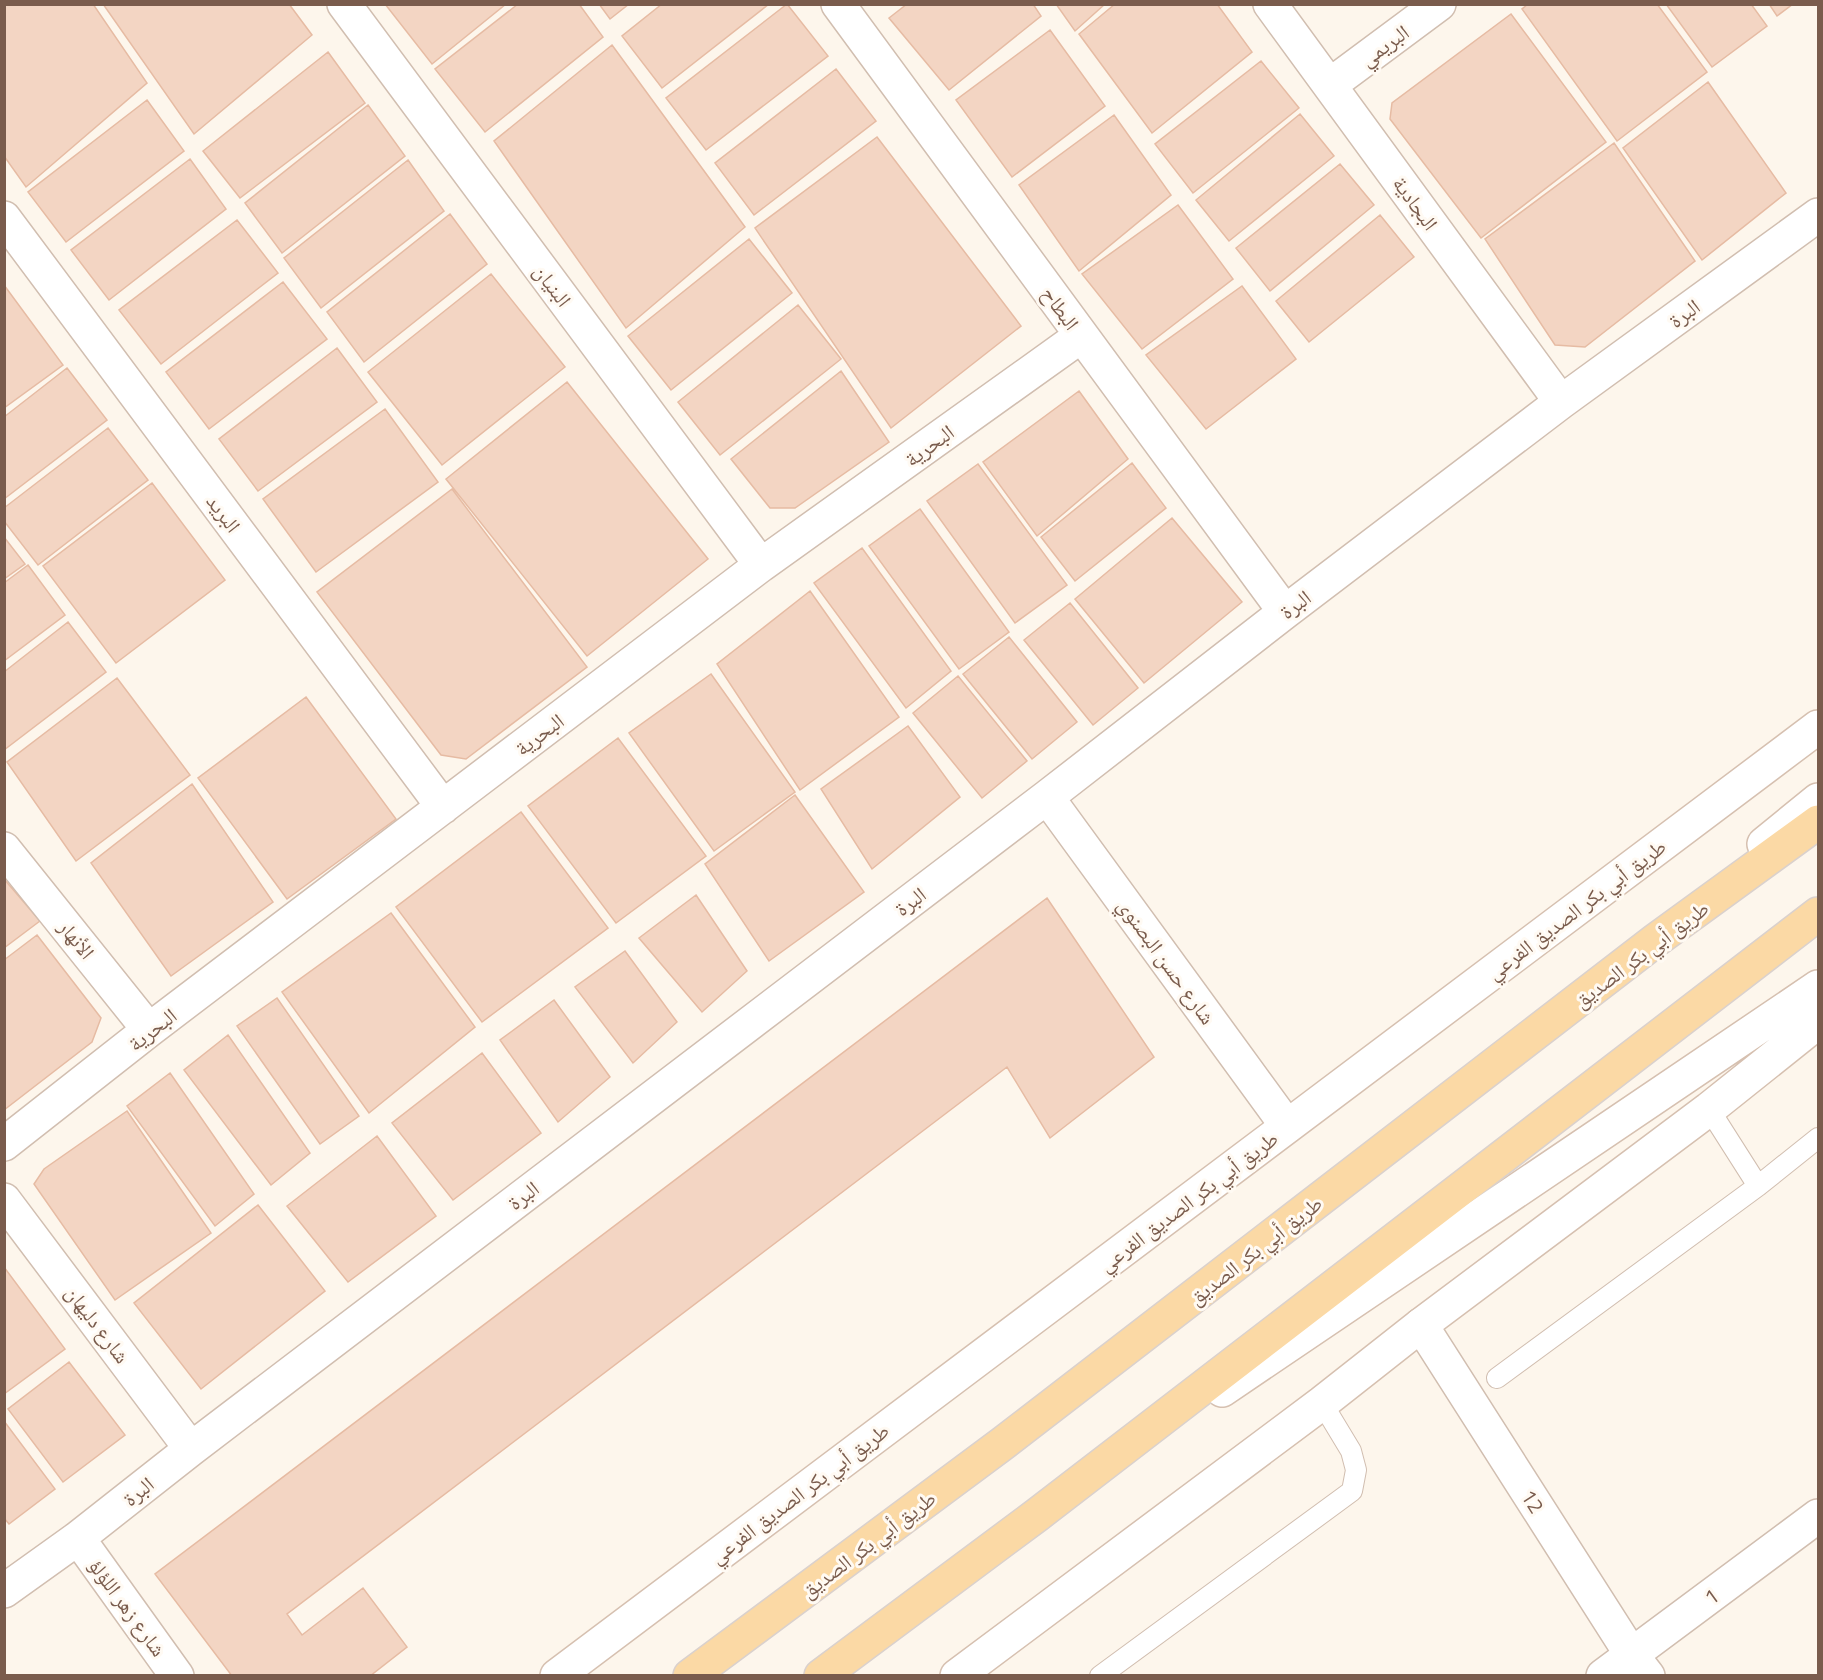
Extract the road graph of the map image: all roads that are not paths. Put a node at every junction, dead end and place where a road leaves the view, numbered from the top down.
1 (344, 4) edge
2 (838, 4) edge
3 (1270, 4) edge
4 (1439, 4) edge
5 (1330, 84) junction
6 (1818, 214) edge
7 (4, 218) edge
8 (1082, 336) junction
9 (1561, 402) junction
10 (761, 565) junction
11 (1285, 612) junction
12 (1818, 727) edge
13 (1047, 797) junction
14 (1818, 800) edge
15 (443, 807) junction
16 (1818, 822) edge
17 (4, 849) edge
18 (1818, 914) edge
19 (1818, 987) edge
20 (1818, 1022) edge
21 (150, 1030) junction
22 (1709, 1109) junction
23 (1287, 1126) junction
24 (1818, 1138) edge
25 (4, 1144) edge
26 (1758, 1186) junction
27 (4, 1200) edge
28 (1282, 1229) junction
29 (1421, 1324) junction
30 (1497, 1378) dead end
31 (1322, 1403) junction
32 (191, 1449) junction
33 (1037, 1515) junction
34 (1818, 1516) edge
35 (78, 1538) junction
36 (4, 1591) edge
37 (1640, 1665) edge
38 (177, 1676) edge
39 (557, 1676) edge
40 (690, 1676) edge
41 (821, 1676) edge
42 (957, 1676) edge
43 (1100, 1676) edge
44 (1603, 1676) edge

1 - 10 street, البنيان
2 - 8 street, البطاح
3 - 5 street, البجادية
4 - 5 street, البريمي
5 - 9 street, البجادية
6 - 9 street, البرة
7 - 15 street, البريد
8 - 10 street, البحرية
8 - 11 street, البطاح
9 - 11 street, البرة
10 - 15 street, البحرية
11 - 13 street, البرة
12 - 23 street, طريق أبي بكر الصديق الفرعي
13 - 23 street, شارع حسن البصنوي
13 - 32 street, البرة
14 - 28 street
15 - 21 street, البحرية
16 - 28 main road, طريق أبي بكر الصديق
17 - 21 street, الأنهار
18 - 33 main road
19 - 33 street
20 - 22 street
21 - 25 street, البحرية
22 - 26 lane
22 - 29 street
23 - 39 street, طريق أبي بكر الصديق الفرعي
24 - 26 lane
26 - 30 lane
27 - 32 street, شارع دليهان
28 - 40 main road, طريق أبي بكر الصديق
29 - 31 street
29 - 37 street, 12
31 - 42 street
31 - 43 lane
32 - 35 street, البرة
33 - 41 main road
34 - 37 street, 1
35 - 36 street, البرة
35 - 38 street, شارع زهر اللؤلؤ
37 - 44 street, 1

